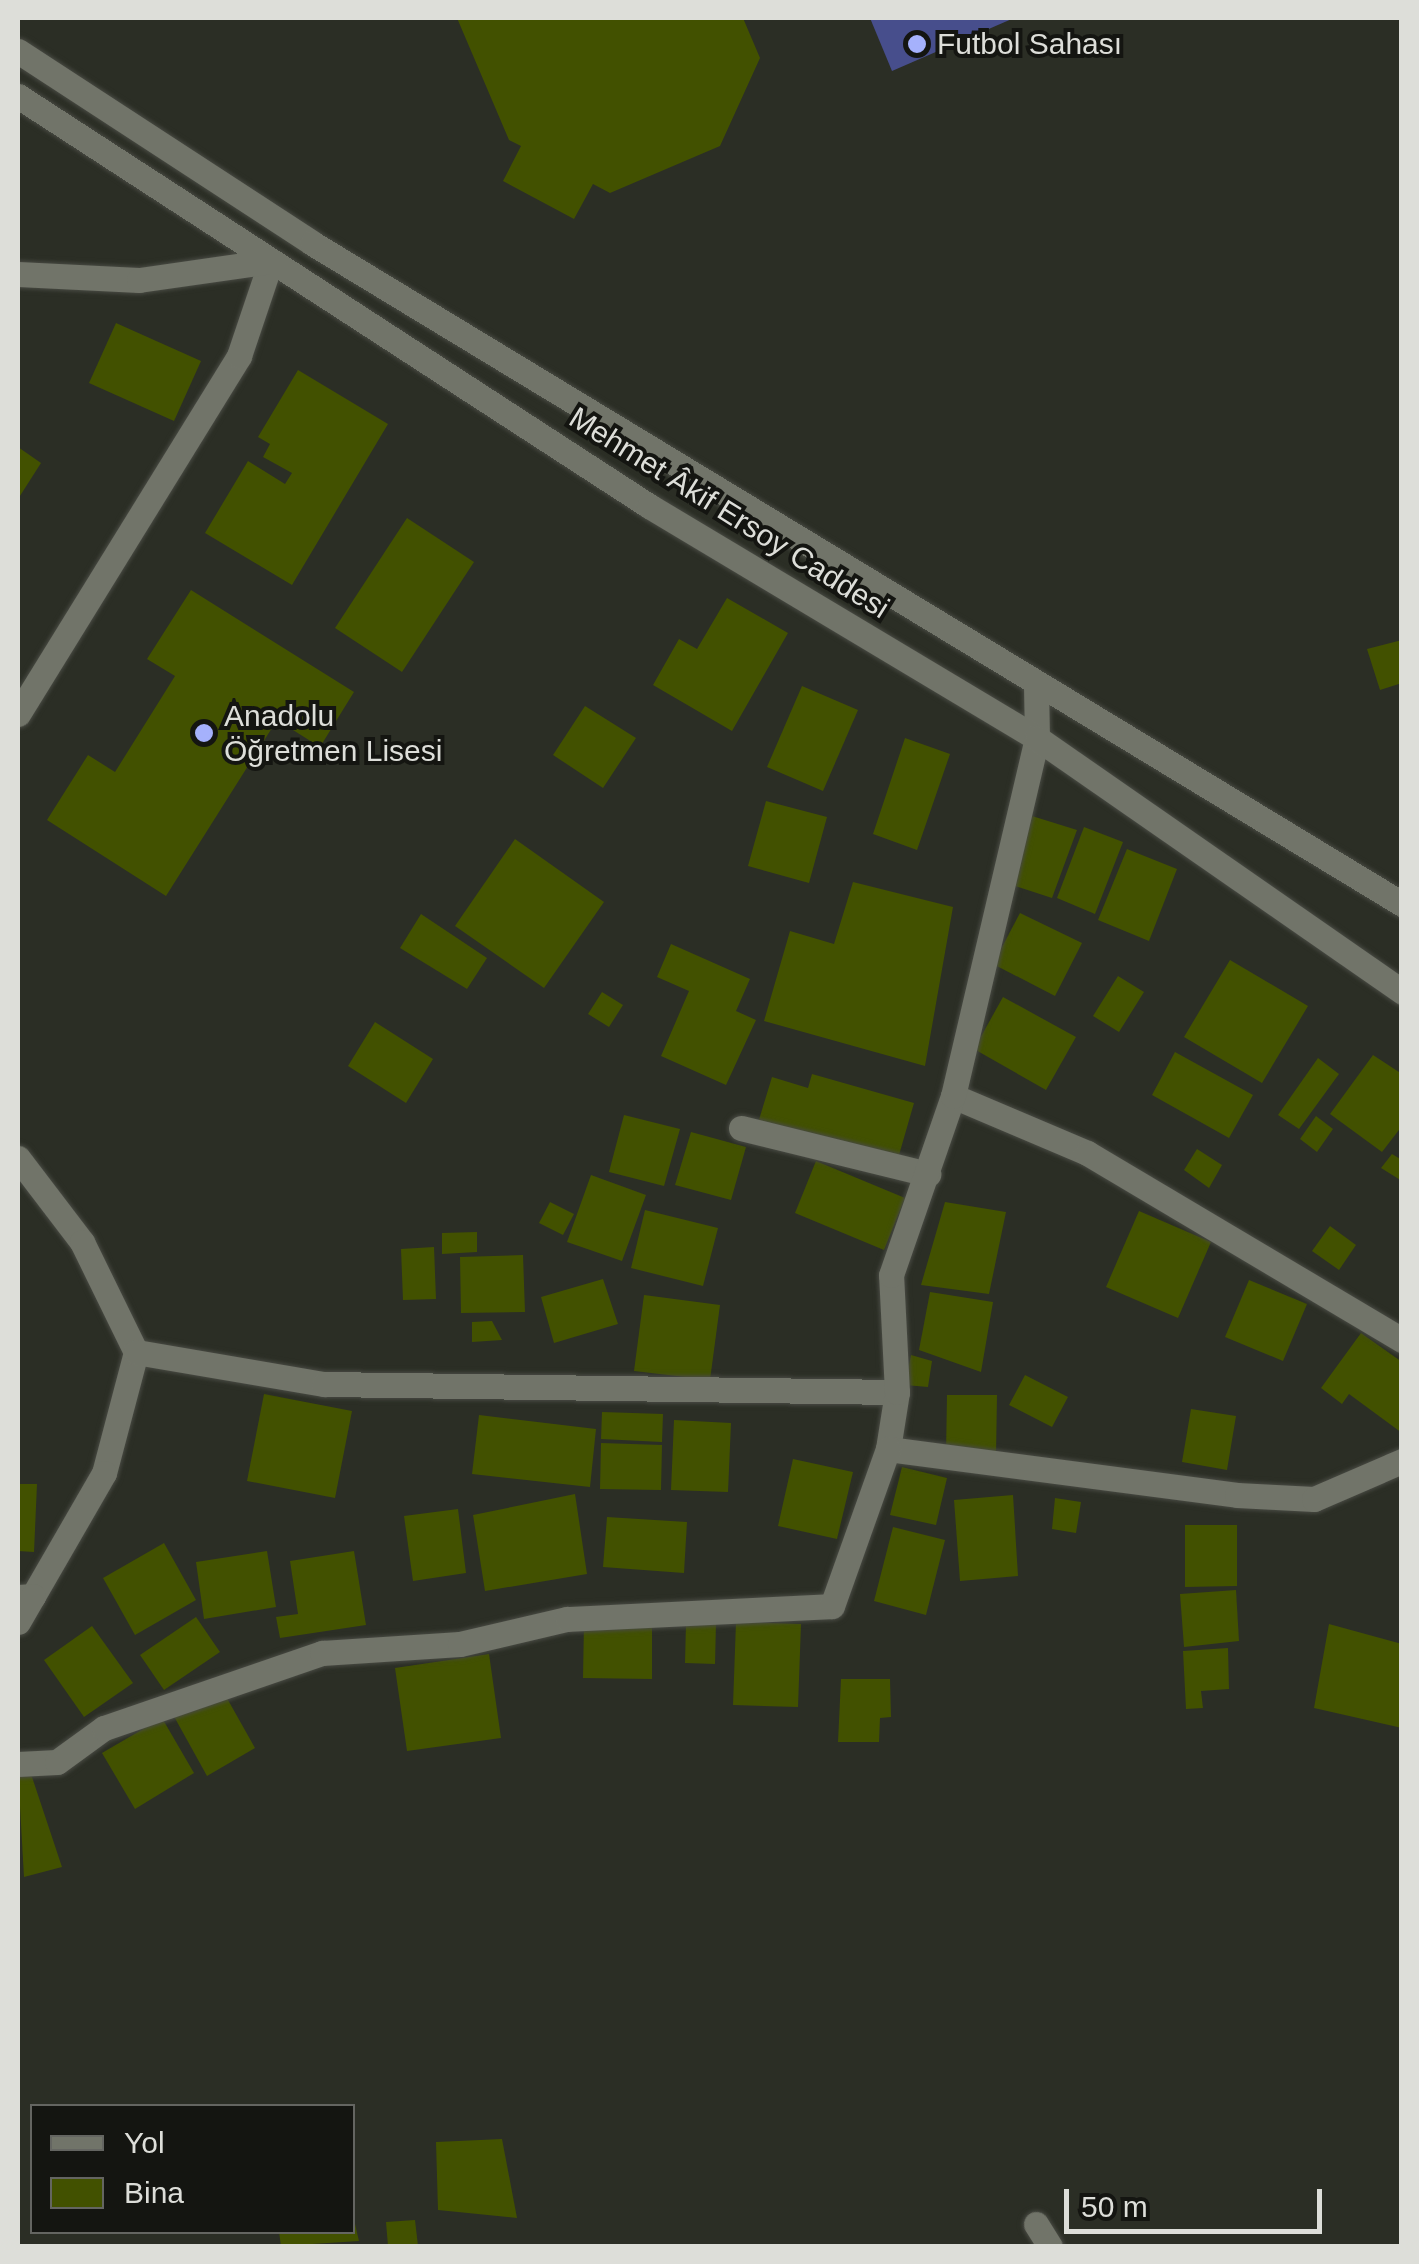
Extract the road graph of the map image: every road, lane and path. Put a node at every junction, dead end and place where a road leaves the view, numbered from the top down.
1 (18, 51) edge
2 (18, 96) edge
3 (271, 261) junction
4 (18, 274) edge
5 (1036, 684) junction
6 (18, 714) edge
7 (1037, 738) junction
8 (1402, 904) edge
9 (1402, 992) edge
10 (953, 1096) junction
11 (740, 1128) dead end
12 (18, 1158) edge
13 (928, 1174) junction
14 (1402, 1340) edge
15 (136, 1352) junction
16 (896, 1392) junction
17 (888, 1449) junction
18 (1402, 1461) edge
19 (25, 1596) edge
20 (18, 1622) edge
21 (18, 1764) edge
22 (1036, 2224) dead end
23 (1050, 2246) edge

1 - 5 street, Mehmet Âkif Ersoy Caddesi
2 - 3 street, Mehmet Âkif Ersoy Caddesi
3 - 4 street
3 - 6 street
3 - 7 street, Mehmet Âkif Ersoy Caddesi
5 - 7 street
5 - 8 street, Mehmet Âkif Ersoy Caddesi
7 - 9 street, Mehmet Âkif Ersoy Caddesi
7 - 10 street
10 - 13 street
10 - 14 street
11 - 13 street
12 - 15 street
13 - 16 street
15 - 16 street
15 - 19 street
16 - 17 street
17 - 18 street
17 - 21 street
19 - 20 street
22 - 23 street

